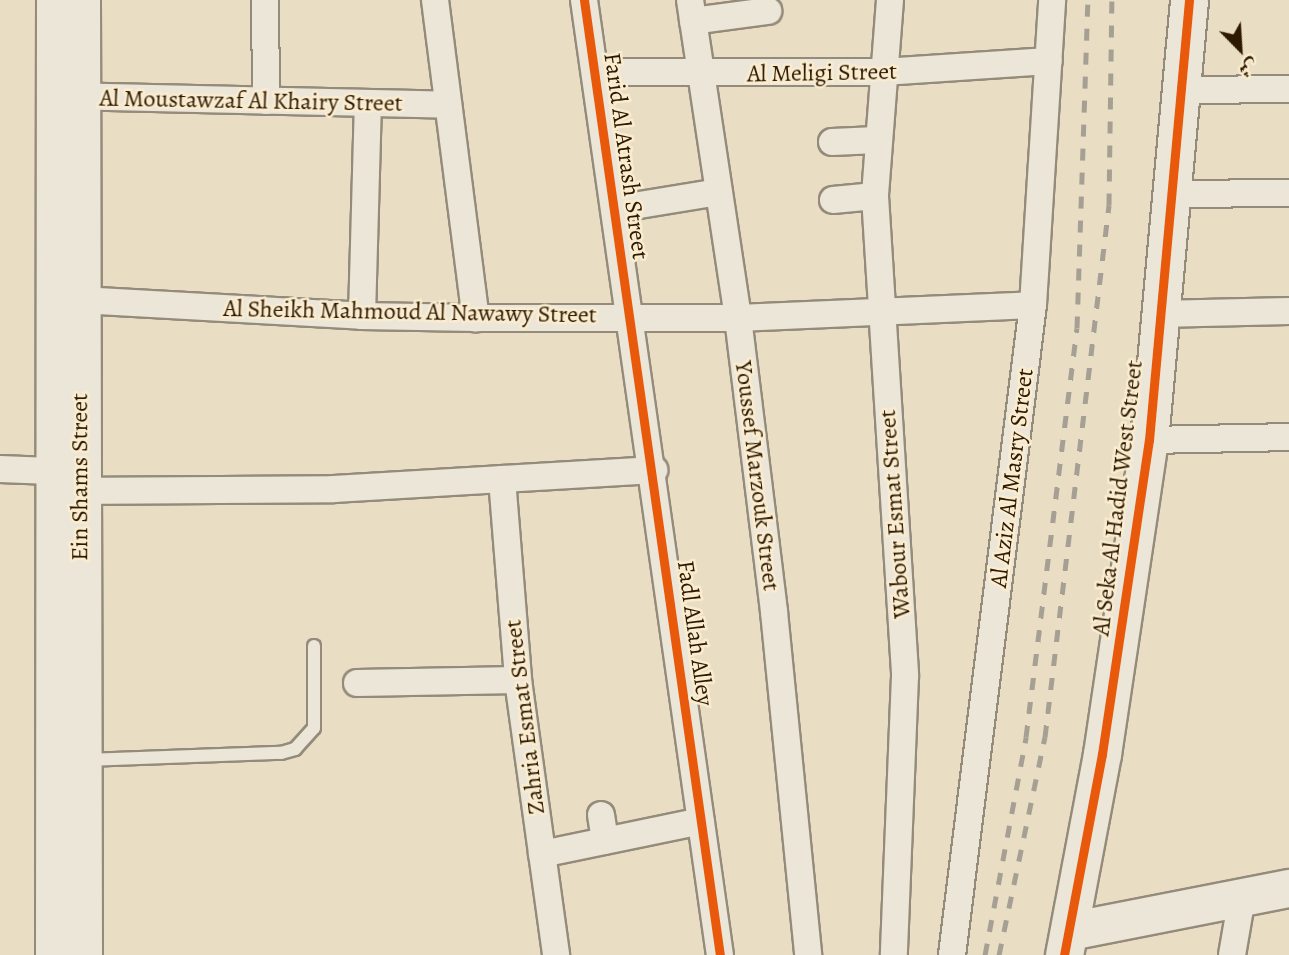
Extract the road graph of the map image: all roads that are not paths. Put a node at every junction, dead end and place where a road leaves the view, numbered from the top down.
1 (55, 0) edge
2 (81, 0) edge
3 (265, 0) edge
4 (435, 0) edge
5 (584, 0) edge
6 (890, 0) edge
7 (1052, 0) edge
8 (1189, 0) edge
9 (691, 11) edge
10 (768, 11) dead end
11 (1049, 61) junction
12 (595, 72) junction
13 (883, 72) junction
14 (701, 75) junction
15 (1289, 89) edge
16 (1182, 90) junction
17 (66, 96) junction
18 (266, 101) junction
19 (368, 104) junction
20 (448, 105) junction
21 (877, 140) junction
22 (832, 142) dead end
23 (719, 191) junction
24 (1289, 193) edge
25 (1174, 194) junction
26 (875, 196) junction
27 (833, 200) dead end
28 (615, 209) junction
29 (80, 299) junction
30 (1033, 305) junction
31 (1289, 311) edge
32 (880, 313) junction
33 (1158, 314) junction
34 (362, 316) junction
35 (631, 317) junction
36 (476, 318) junction
37 (738, 318) junction
38 (1289, 437) edge
39 (1149, 440) junction
40 (0, 469) edge
41 (654, 470) junction
42 (502, 479) junction
43 (61, 484) junction
44 (314, 646) dead end
45 (518, 680) junction
46 (357, 683) dead end
47 (82, 760) junction
48 (601, 815) dead end
49 (701, 821) junction
50 (605, 841) junction
51 (542, 854) junction
52 (1289, 888) edge
53 (1242, 897) junction
54 (1067, 943) edge
55 (54, 955) edge
56 (83, 955) edge
57 (556, 955) edge
58 (720, 955) edge
59 (808, 955) edge
60 (894, 955) edge
61 (952, 955) edge
62 (1232, 955) edge

1 - 17 main road, Ein Shams Street
2 - 17 main road, Ein Shams Street
3 - 18 street
4 - 20 street
5 - 12 street, Farid Al Atrash Street
6 - 13 street, Wabour Esmat Street
7 - 11 street, Al Aziz Al Masry Street
8 - 16 main road, Al Seka Al Hadid West Street
9 - 10 street
9 - 14 street, Youssef Marzouk Street
11 - 13 street, Al Meligi Street
11 - 30 street, Al Aziz Al Masry Street
12 - 14 street, Al Meligi Street
12 - 28 street, Farid Al Atrash Street
13 - 14 street, Al Meligi Street
13 - 21 street, Wabour Esmat Street
14 - 23 street, Youssef Marzouk Street
15 - 16 street
16 - 25 main road, Al Seka Al Hadid West Street
17 - 18 street, Al Moustawzaf Al Khairy Street
17 - 29 main road, Ein Shams Street
17 - 43 main road, Ein Shams Street
18 - 19 street, Al Moustawzaf Al Khairy Street
19 - 20 street, Al Moustawzaf Al Khairy Street
19 - 34 street
20 - 36 street
21 - 22 street
21 - 26 street, Wabour Esmat Street
23 - 28 street
23 - 37 street, Youssef Marzouk Street
24 - 25 street
25 - 33 main road, Al Seka Al Hadid West Street
26 - 27 street
26 - 32 street, Wabour Esmat Street
28 - 35 street, Farid Al Atrash Street
29 - 34 street, Al Sheikh Mahmoud Al Nawawy Street
29 - 43 main road, Ein Shams Street
30 - 32 street, Al Sheikh Mahmoud Al Nawawy Street
30 - 61 street, Al Aziz Al Masry Street
31 - 33 street
32 - 37 street, Al Sheikh Mahmoud Al Nawawy Street
32 - 60 street, Wabour Esmat Street
33 - 39 main road, Al Seka Al Hadid West Street
34 - 36 street, Al Sheikh Mahmoud Al Nawawy Street
35 - 36 street, Al Sheikh Mahmoud Al Nawawy Street
35 - 37 street, Al Sheikh Mahmoud Al Nawawy Street
35 - 41 street, Fadl Allah Alley
37 - 59 street, Youssef Marzouk Street
38 - 39 street
39 - 54 main road, Al Seka Al Hadid West Street
40 - 43 street
41 - 42 street
41 - 49 street, Fadl Allah Alley
42 - 43 street
42 - 45 street, Zahria Esmat Street
43 - 47 main road, Ein Shams Street
43 - 55 main road, Ein Shams Street
44 - 47 lane
45 - 46 street
45 - 51 street, Zahria Esmat Street
47 - 56 main road, Ein Shams Street
48 - 50 street
49 - 50 street
49 - 58 street, Fadl Allah Alley
50 - 51 street
51 - 57 street, Zahria Esmat Street
52 - 53 main road
53 - 54 main road
53 - 62 street

